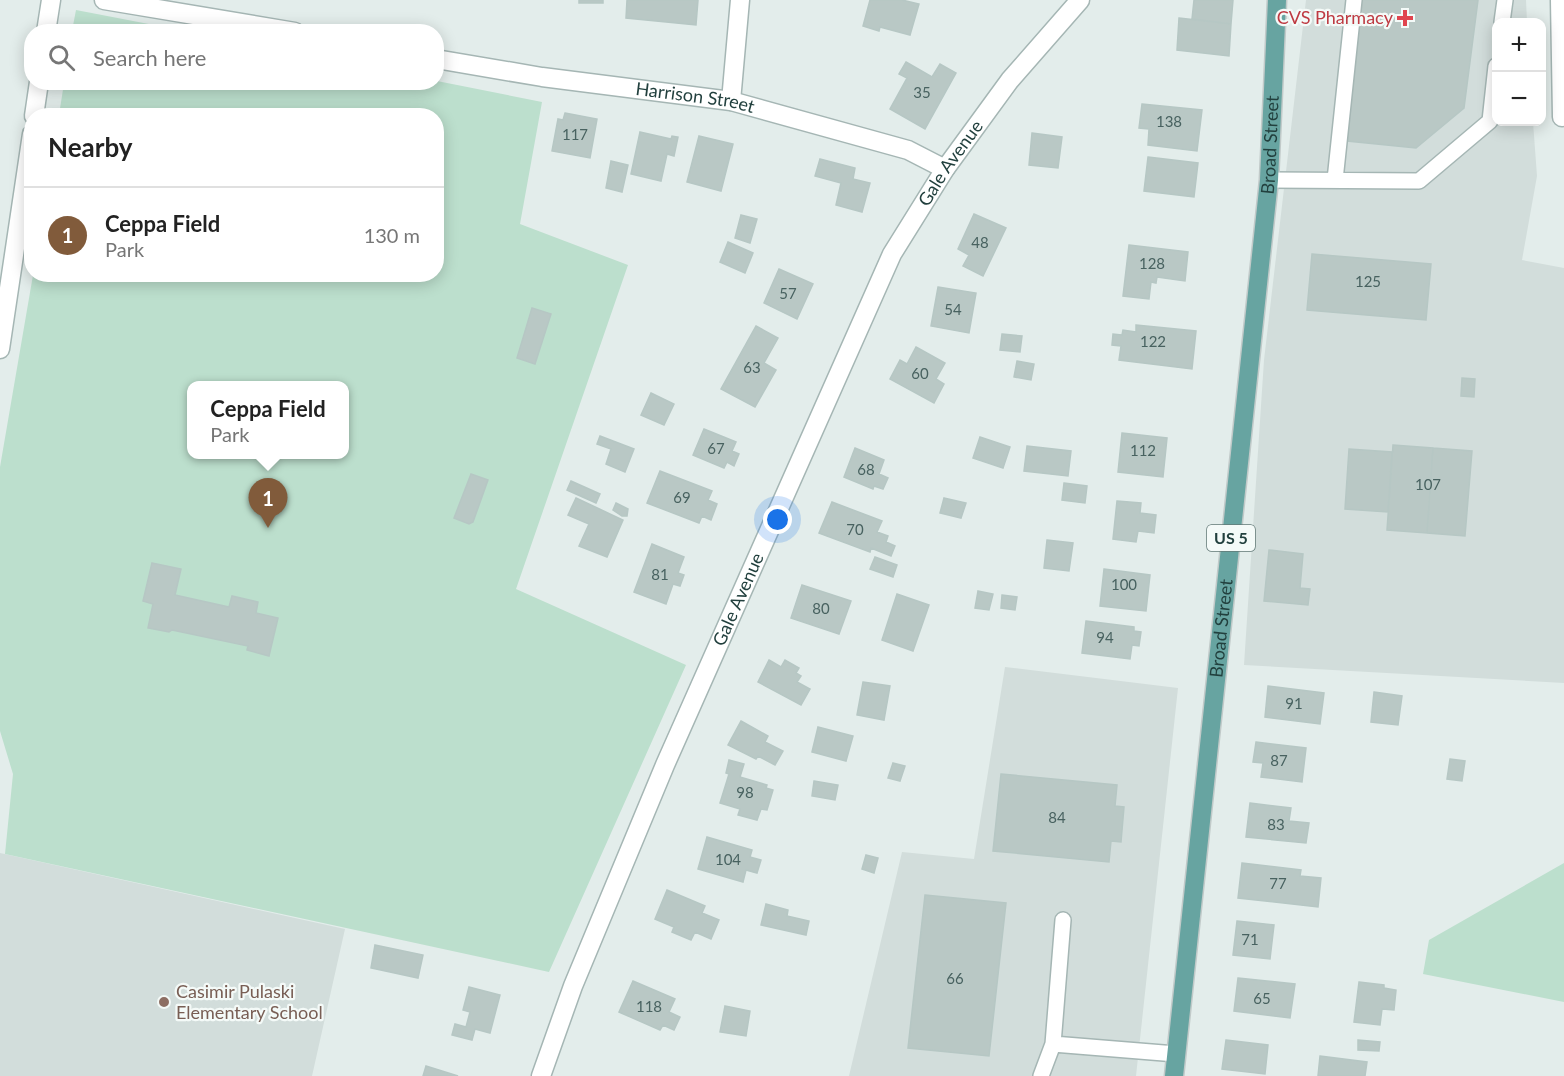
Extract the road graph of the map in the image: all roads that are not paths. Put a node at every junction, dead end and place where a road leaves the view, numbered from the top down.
1 (51, 0) edge
2 (104, 0) edge
3 (740, 0) edge
4 (1080, 0) edge
5 (1277, 0) edge
6 (1353, 0) edge
7 (1504, 0) edge
8 (1560, 0) edge
9 (1502, 18) edge
10 (47, 24) edge
11 (248, 24) edge
12 (444, 60) edge
13 (1496, 72) edge
14 (38, 90) edge
15 (731, 101) junction
16 (35, 108) edge
17 (1562, 117) dead end
18 (945, 169) junction
19 (1269, 180) junction
20 (1335, 180) junction
21 (24, 188) edge
22 (0, 349) edge
23 (1063, 920) dead end
24 (1053, 1044) junction
25 (1176, 1054) junction
26 (541, 1076) edge
27 (1041, 1076) edge
28 (1174, 1076) edge

1 - 10 street
2 - 11 street
3 - 15 street
4 - 18 street, Gale Avenue
5 - 19 main road, Broad Street / US 5
6 - 20 lane
7 - 9 lane
8 - 17 street
12 - 15 street, Harrison Street
13 - 20 lane
14 - 16 street
15 - 18 street, Harrison Street
18 - 26 street, Gale Avenue
19 - 20 lane
19 - 25 main road, Broad Street / US 5
21 - 22 street
23 - 24 lane
24 - 25 lane
24 - 27 lane
25 - 28 main road, Broad Street / US 5

